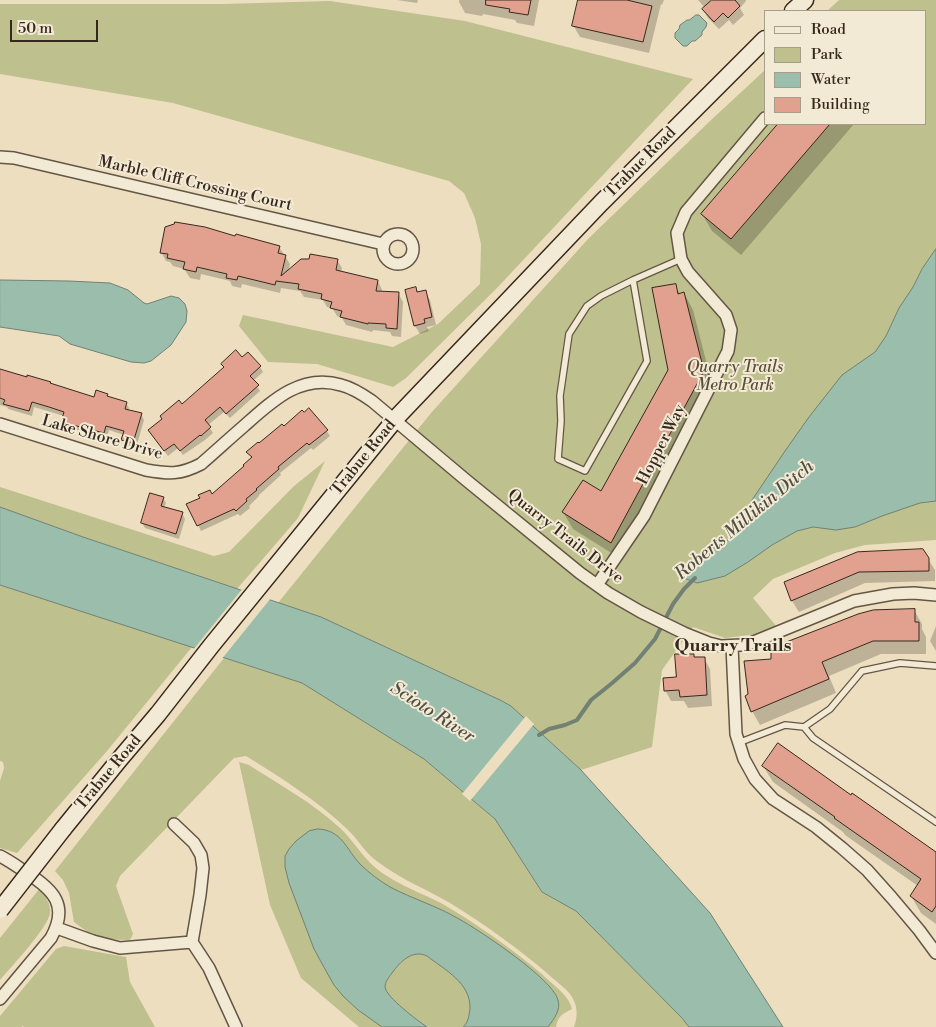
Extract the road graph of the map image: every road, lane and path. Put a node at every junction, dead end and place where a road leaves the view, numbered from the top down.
1 (804, 0) edge
2 (794, 10) edge
3 (764, 40) edge
4 (764, 119) edge
5 (0, 157) edge
6 (384, 244) dead end
7 (681, 259) junction
8 (633, 280) junction
9 (394, 420) junction
10 (0, 424) edge
11 (597, 585) junction
12 (936, 595) edge
13 (732, 646) junction
14 (936, 666) edge
15 (804, 727) junction
16 (738, 743) junction
17 (936, 822) edge
18 (174, 824) dead end
19 (0, 856) edge
20 (0, 910) edge
21 (56, 928) junction
22 (192, 942) junction
23 (934, 947) edge
24 (0, 999) edge
25 (236, 1027) edge

1 - 2 main road
3 - 9 main road, Trabue Road
4 - 7 street, Hopper Way
5 - 6 street, Marble Cliff Crossing Court
7 - 8 lane
7 - 11 street, Hopper Way
8 - 8 lane
9 - 10 street, Lake Shore Drive
9 - 11 street, Quarry Trails Drive
9 - 20 main road, Trabue Road, bridge
11 - 13 street, Quarry Trails Drive
12 - 13 street, Quarry Trails Drive
13 - 16 street
14 - 15 lane
15 - 16 lane
15 - 17 lane
16 - 23 street
18 - 22 street
19 - 21 street
21 - 22 street
21 - 24 street
22 - 25 street

